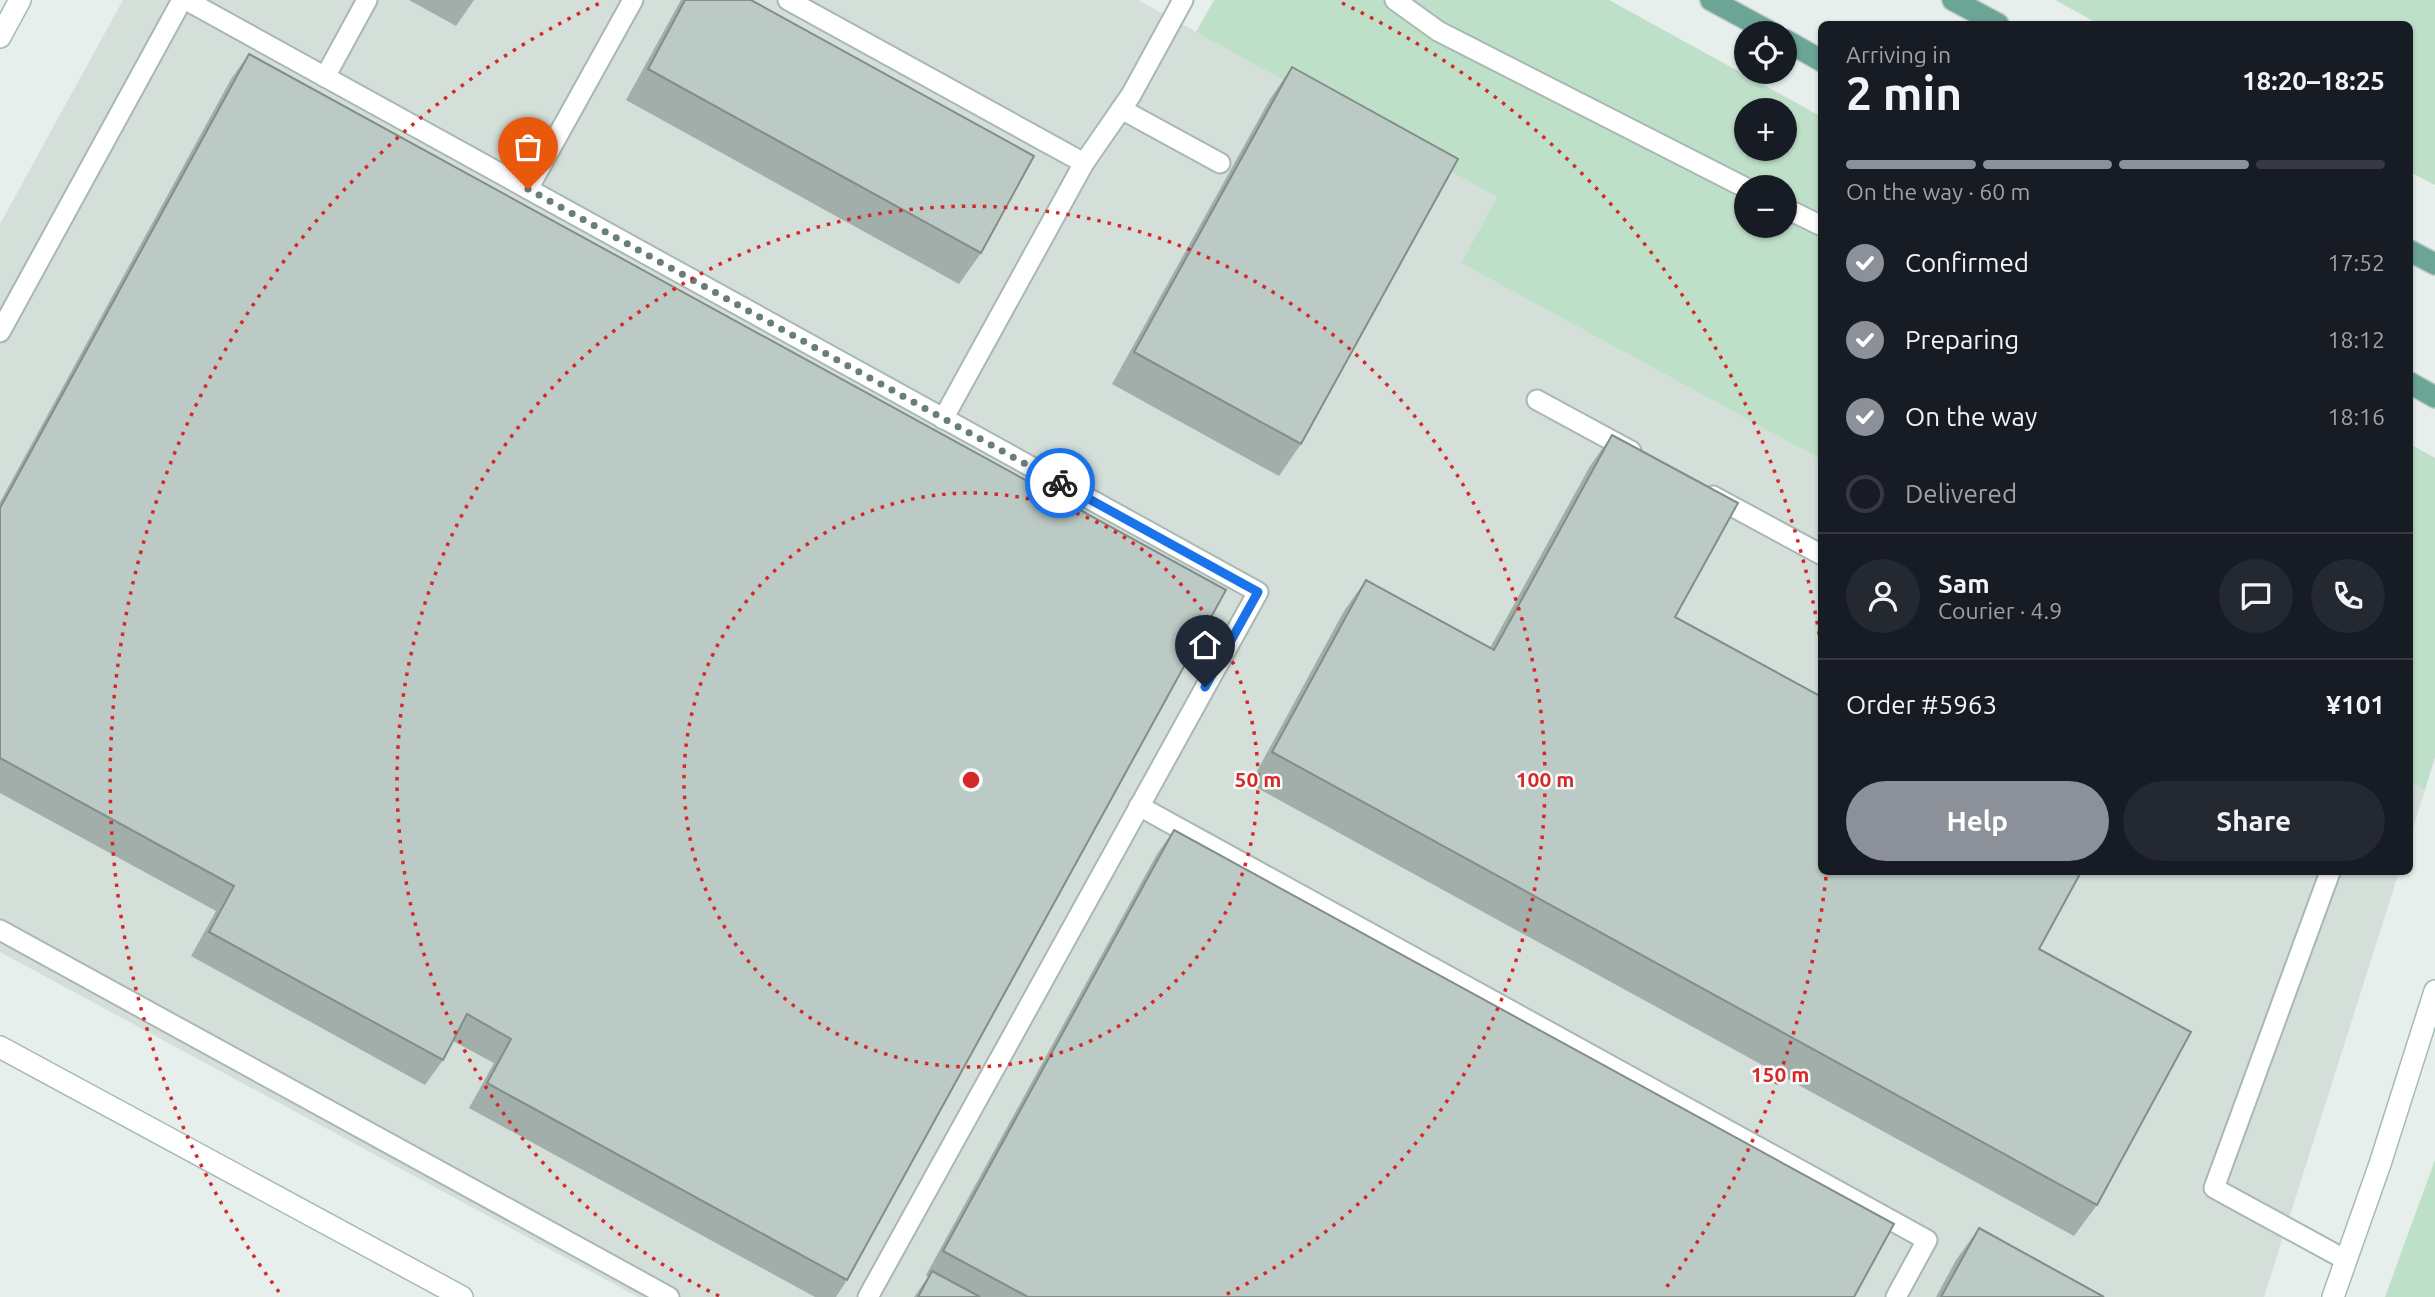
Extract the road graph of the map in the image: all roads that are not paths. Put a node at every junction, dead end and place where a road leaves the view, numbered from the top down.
1 (20, 0) edge
2 (184, 0) edge
3 (367, 0) edge
4 (633, 0) edge
5 (788, 0) edge
6 (1183, 0) edge
7 (1395, 0) edge
8 (1712, 0) edge
9 (1953, 0) edge
10 (1750, 21) edge
11 (1992, 21) edge
12 (0, 37) edge
13 (1797, 47) edge
14 (1818, 59) edge
15 (324, 77) junction
16 (1121, 109) junction
17 (1083, 163) junction
18 (1220, 163) dead end
19 (1734, 182) edge
20 (528, 189) junction
21 (1797, 214) edge
22 (1818, 224) edge
23 (2413, 253) edge
24 (2435, 264) edge
25 (0, 332) edge
26 (2413, 385) edge
27 (2435, 397) edge
28 (1537, 400) dead end
29 (943, 419) junction
30 (1644, 458) edge
31 (1691, 484) edge
32 (1818, 553) edge
33 (1139, 806) junction
34 (2329, 875) edge
35 (0, 930) edge
36 (2435, 991) edge
37 (0, 1047) edge
38 (2346, 1259) junction
39 (462, 1297) edge
40 (669, 1297) edge
41 (868, 1297) edge
42 (1896, 1297) edge
43 (2333, 1297) edge

1 - 12 street
2 - 15 lane
2 - 25 lane
3 - 15 lane
4 - 20 lane
5 - 17 lane
6 - 16 lane
7 - 19 lane
8 - 10 main road
9 - 11 main road
13 - 14 main road
15 - 20 lane
16 - 17 lane
16 - 18 lane
17 - 29 lane
20 - 29 lane
21 - 22 lane
23 - 24 main road
26 - 27 main road
28 - 30 lane
29 - 33 lane
31 - 32 lane
33 - 41 lane
33 - 42 lane
34 - 38 lane
35 - 40 lane
36 - 38 street
37 - 39 street
38 - 43 street

